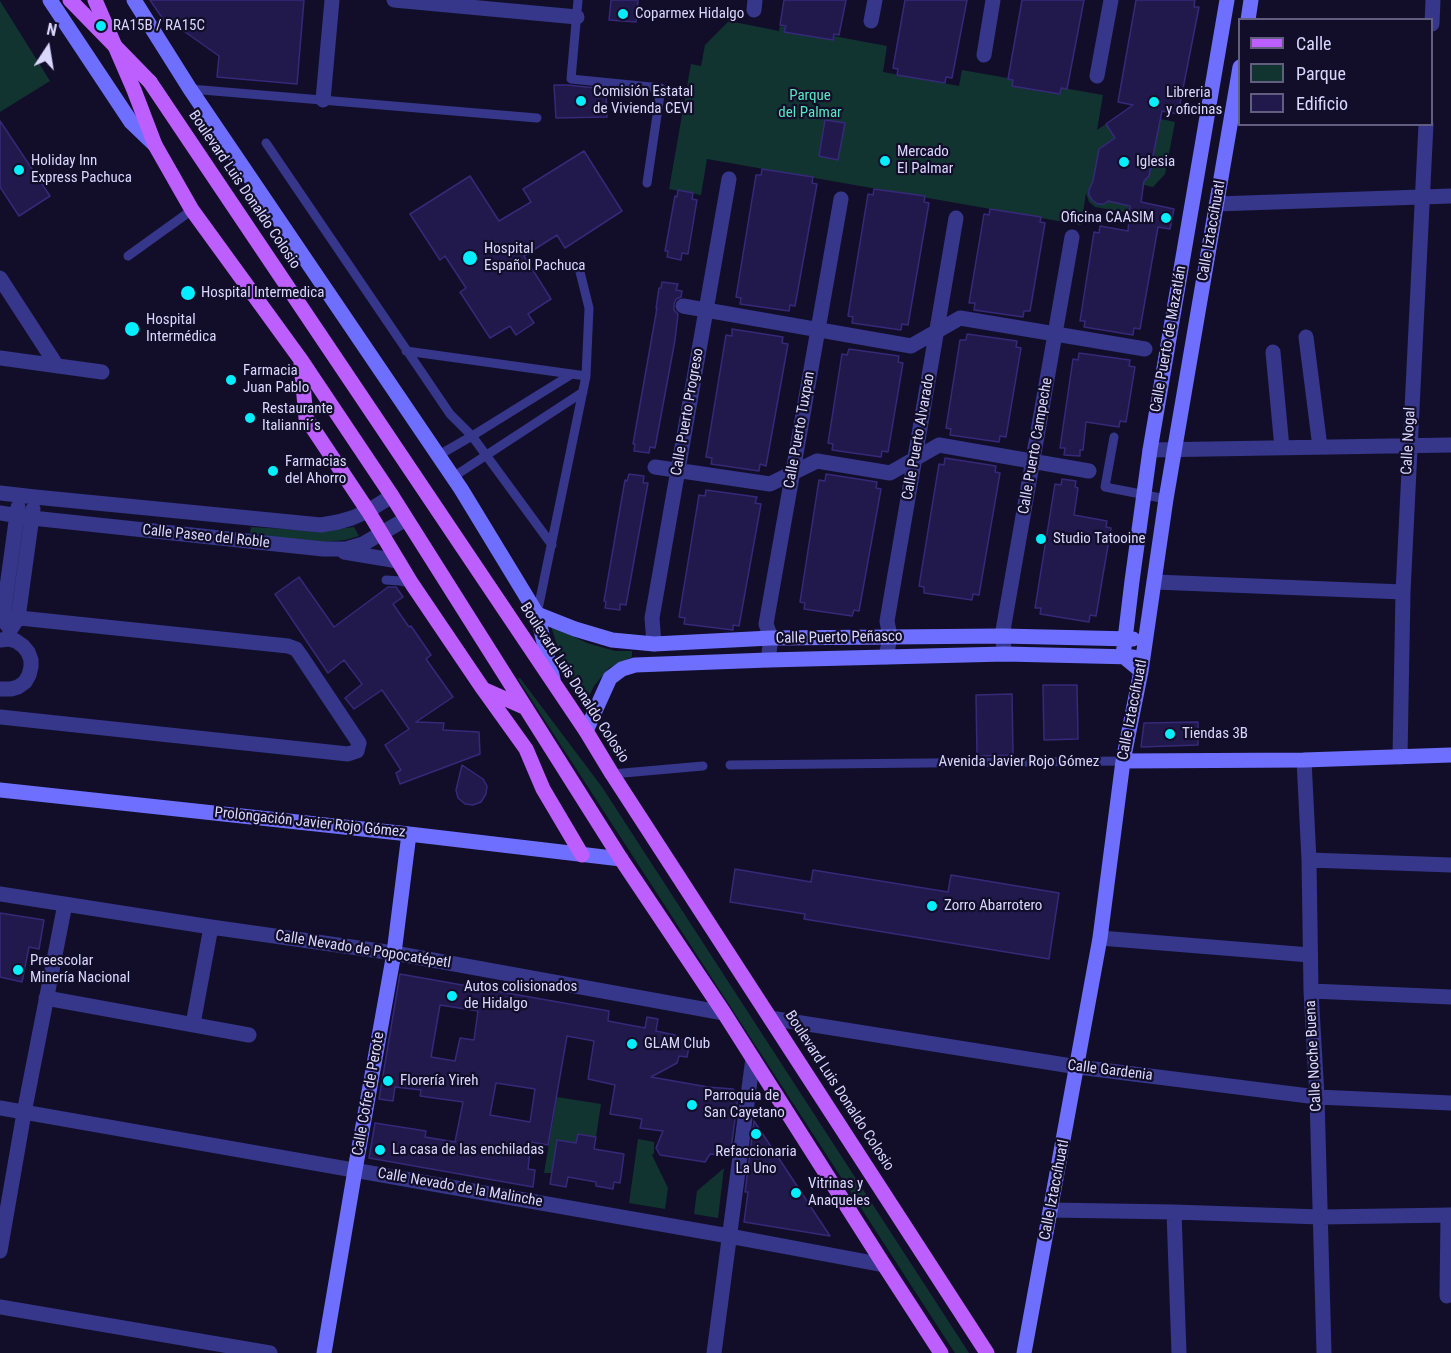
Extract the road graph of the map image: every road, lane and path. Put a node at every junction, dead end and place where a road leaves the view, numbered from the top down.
1 (50, 0) edge
2 (70, 0) edge
3 (95, 0) edge
4 (134, 0) edge
5 (332, 0) edge
6 (394, 0) edge
7 (578, 0) edge
8 (875, 0) edge
9 (993, 0) edge
10 (1111, 0) edge
11 (1227, 0) edge
12 (1251, 0) edge
13 (1433, 0) edge
14 (577, 17) junction
15 (1248, 18) edge
16 (1432, 18) edge
17 (871, 21) dead end
18 (984, 54) dead end
19 (1238, 74) edge
20 (1097, 76) dead end
21 (190, 89) junction
22 (323, 100) junction
23 (1208, 110) junction
24 (1232, 113) junction
25 (537, 118) dead end
26 (1426, 126) edge
27 (266, 143) dead end
28 (155, 145) junction
29 (729, 179) dead end
30 (647, 183) dead end
31 (1451, 196) edge
32 (1422, 197) junction
33 (841, 199) dead end
34 (1216, 204) junction
35 (192, 210) junction
36 (956, 218) dead end
37 (1072, 237) dead end
38 (128, 256) dead end
39 (579, 268) dead end
40 (0, 278) edge
41 (683, 306) dead end
42 (706, 310) junction
43 (818, 329) junction
44 (937, 331) junction
45 (1055, 334) junction
46 (1306, 337) dead end
47 (1145, 350) dead end
48 (406, 351) junction
49 (1273, 352) dead end
50 (0, 358) edge
51 (301, 360) junction
52 (57, 366) junction
53 (102, 372) dead end
54 (572, 374) junction
55 (586, 376) junction
56 (583, 392) junction
57 (472, 436) junction
58 (1114, 437) dead end
59 (1409, 445) junction
60 (1451, 445) edge
61 (1320, 447) junction
62 (1282, 448) junction
63 (1150, 450) junction
64 (1175, 450) junction
65 (439, 455) junction
66 (486, 455) junction
67 (915, 458) junction
68 (1033, 461) junction
69 (655, 467) dead end
70 (678, 470) junction
71 (1089, 471) dead end
72 (792, 473) junction
73 (453, 477) junction
74 (0, 493) edge
75 (1143, 494) junction
76 (27, 496) junction
77 (392, 496) junction
78 (1166, 499) junction
79 (368, 511) junction
80 (0, 513) edge
81 (25, 517) junction
82 (406, 519) junction
83 (384, 538) junction
84 (552, 544) junction
85 (323, 549) junction
86 (386, 563) junction
87 (386, 580) dead end
88 (1155, 582) junction
89 (412, 584) junction
90 (1402, 592) junction
91 (537, 614) junction
92 (7, 627) edge
93 (1002, 636) junction
94 (890, 637) junction
95 (771, 638) junction
96 (1125, 638) junction
97 (1145, 639) junction
98 (654, 644) junction
99 (1005, 654) junction
100 (1123, 656) junction
101 (886, 657) junction
102 (768, 660) junction
103 (1142, 664) junction
104 (553, 682) junction
105 (1, 689) edge
106 (483, 689) junction
107 (0, 707) edge
108 (526, 708) junction
109 (0, 717) edge
110 (586, 731) junction
111 (1451, 756) edge
112 (1400, 757) junction
113 (1304, 759) junction
114 (1123, 761) junction
115 (730, 765) dead end
116 (703, 766) dead end
117 (612, 774) junction
118 (0, 790) edge
119 (409, 834) junction
120 (582, 855) junction
121 (621, 860) junction
122 (1309, 860) junction
123 (1451, 865) edge
124 (0, 894) edge
125 (64, 904) junction
126 (212, 927) junction
127 (1100, 938) junction
128 (394, 953) junction
129 (1310, 955) junction
130 (1311, 991) junction
131 (1451, 997) edge
132 (46, 998) junction
133 (724, 1013) junction
134 (770, 1018) junction
135 (193, 1024) junction
136 (249, 1035) dead end
137 (753, 1058) junction
138 (1078, 1067) junction
139 (1317, 1097) junction
140 (1451, 1103) edge
141 (0, 1108) edge
142 (24, 1113) junction
143 (355, 1170) junction
144 (1051, 1210) junction
145 (1173, 1212) junction
146 (1449, 1215) edge
147 (1320, 1217) junction
148 (729, 1236) junction
149 (0, 1251) edge
150 (884, 1265) junction
151 (1447, 1296) dead end
152 (0, 1307) edge
153 (270, 1353) edge
154 (324, 1353) edge
155 (714, 1353) edge
156 (941, 1353) edge
157 (987, 1353) edge
158 (1024, 1353) edge
159 (1179, 1353) edge
160 (1324, 1353) edge

1 - 28 street
2 - 104 main road, Boulevard Luis Donaldo Colosio, bridge
3 - 28 main road, bridge
4 - 21 street
5 - 22 street
6 - 14 street
7 - 14 lane
8 - 17 street
9 - 18 street
10 - 20 street
11 - 23 street, Calle Puerto de Mazatlán
12 - 15 street
13 - 16 street
14 - 30 lane
19 - 24 street, Calle Iztaccíhuatl
21 - 22 lane
21 - 65 street
22 - 25 lane
23 - 24 street
23 - 63 street, Calle Puerto de Mazatlán
24 - 34 street, Calle Iztaccíhuatl
26 - 32 street, Calle Nogal
27 - 48 lane
28 - 35 main road
29 - 42 street, Calle Puerto Progreso
31 - 32 street
32 - 34 street
32 - 59 street, Calle Nogal
33 - 43 street, Calle Puerto Tuxpan
34 - 64 street, Calle Iztaccíhuatl
35 - 38 lane
35 - 51 main road
36 - 44 street, Calle Puerto Alvarado
37 - 45 street, Calle Puerto Campeche
39 - 55 lane
40 - 52 street
41 - 42 street
42 - 43 street
42 - 70 street, Calle Puerto Progreso
43 - 44 street
43 - 72 street, Calle Puerto Tuxpan
44 - 45 street
44 - 67 street, Calle Puerto Alvarado
45 - 47 street
45 - 68 street, Calle Puerto Campeche
46 - 61 street
48 - 54 lane
48 - 57 lane
49 - 62 street
50 - 52 street
51 - 77 main road
51 - 79 main road
52 - 53 street
54 - 55 lane
54 - 57 lane
55 - 56 lane
56 - 66 lane
56 - 84 lane
57 - 65 lane
57 - 66 lane
58 - 75 lane
59 - 60 street
59 - 61 street
59 - 90 street, Calle Nogal
61 - 62 street
62 - 64 street
63 - 64 street
63 - 75 street, Calle Puerto de Mazatlán
64 - 78 street, Calle Iztaccíhuatl
65 - 73 street
66 - 73 lane
66 - 84 lane
67 - 68 street
67 - 72 street
67 - 94 street, Calle Puerto Alvarado
68 - 71 street
68 - 93 street, Calle Puerto Campeche
69 - 70 street
70 - 72 street
70 - 98 street, Calle Puerto Progreso
72 - 95 street, Calle Puerto Tuxpan
73 - 91 street
74 - 76 street, Calle Paseo del Roble
75 - 78 lane
75 - 96 street, Calle Puerto de Mazatlán
76 - 79 street, Calle Paseo del Roble
76 - 81 street
77 - 79 street, Calle Paseo del Roble
77 - 82 main road
78 - 88 street, Calle Iztaccíhuatl
79 - 83 main road
80 - 81 street, Calle Paseo del Roble
81 - 85 street, Calle Paseo del Roble
81 - 92 street
82 - 83 street, Calle Paseo del Roble
82 - 108 main road
83 - 85 street, Calle Paseo del Roble
83 - 86 main road
84 - 91 lane
85 - 86 street
86 - 89 main road
87 - 89 lane
88 - 90 street
88 - 97 street, Calle Iztaccíhuatl
89 - 106 main road
90 - 112 street, Calle Nogal
91 - 98 street, Calle Puerto Peñasco
91 - 104 street
92 - 105 street
92 - 109 street
93 - 94 street, Calle Puerto Peñasco
93 - 96 street, Calle Puerto Peñasco
93 - 99 street, Calle Puerto Campeche
94 - 95 street, Calle Puerto Peñasco
94 - 101 street, Calle Puerto Alvarado
95 - 98 street, Calle Puerto Peñasco
95 - 102 street, Calle Puerto Tuxpan
96 - 97 street, Calle Puerto Peñasco
96 - 100 street, Calle Puerto de Mazatlán
97 - 103 street, Calle Iztaccíhuatl
99 - 100 street, Calle Puerto Peñasco
99 - 101 street, Calle Puerto Peñasco
100 - 103 street, Calle Puerto Peñasco
101 - 102 street, Calle Puerto Peñasco
102 - 110 street, Calle Puerto Peñasco
103 - 114 street, Calle Iztaccíhuatl
104 - 110 main road, Boulevard Luis Donaldo Colosio
105 - 107 street
106 - 108 main road
106 - 120 main road
108 - 121 main road
110 - 117 main road, Boulevard Luis Donaldo Colosio
111 - 112 street, Avenida Javier Rojo Gómez
112 - 113 street, Avenida Javier Rojo Gómez
113 - 114 street, Avenida Javier Rojo Gómez
113 - 122 street, Calle Noche Buena
114 - 115 lane, Avenida Javier Rojo Gómez
114 - 127 street, Calle Iztaccíhuatl
116 - 117 lane
117 - 134 main road, Boulevard Luis Donaldo Colosio
118 - 119 street, Prolongación Javier Rojo Gómez
119 - 120 street, Prolongación Javier Rojo Gómez
119 - 128 street, Calle Cofre de Perote
120 - 121 street, Prolongación Javier Rojo Gómez
121 - 133 main road
122 - 123 street
122 - 129 street, Calle Noche Buena
124 - 125 street, Calle Nevado de Popocatépetl
125 - 126 street, Calle Nevado de Popocatépetl
125 - 132 street
126 - 128 street, Calle Nevado de Popocatépetl
126 - 135 street
127 - 129 street
127 - 138 street, Calle Iztaccíhuatl
128 - 133 street, Calle Nevado de Popocatépetl
128 - 143 street, Calle Cofre de Perote
129 - 130 street, Calle Noche Buena
130 - 131 street
130 - 139 street, Calle Noche Buena
132 - 135 street
132 - 142 street
133 - 137 main road
134 - 138 street, Calle Gardenia
134 - 157 main road, Boulevard Luis Donaldo Colosio
135 - 136 street
137 - 148 street
137 - 150 main road
138 - 139 street, Calle Gardenia
138 - 144 street, Calle Iztaccíhuatl
139 - 140 street, Calle Gardenia
139 - 147 street, Calle Noche Buena
141 - 142 street, Calle Nevado de la Malinche
142 - 143 street, Calle Nevado de la Malinche
142 - 149 street
143 - 148 street, Calle Nevado de la Malinche
143 - 154 street, Calle Cofre de Perote
144 - 145 street
144 - 158 street, Calle Iztaccíhuatl
145 - 147 street
145 - 159 street
146 - 147 street
146 - 151 street
147 - 160 street, Calle Noche Buena
148 - 150 street, Calle Nevado de la Malinche
148 - 155 street
150 - 156 main road
152 - 153 street

